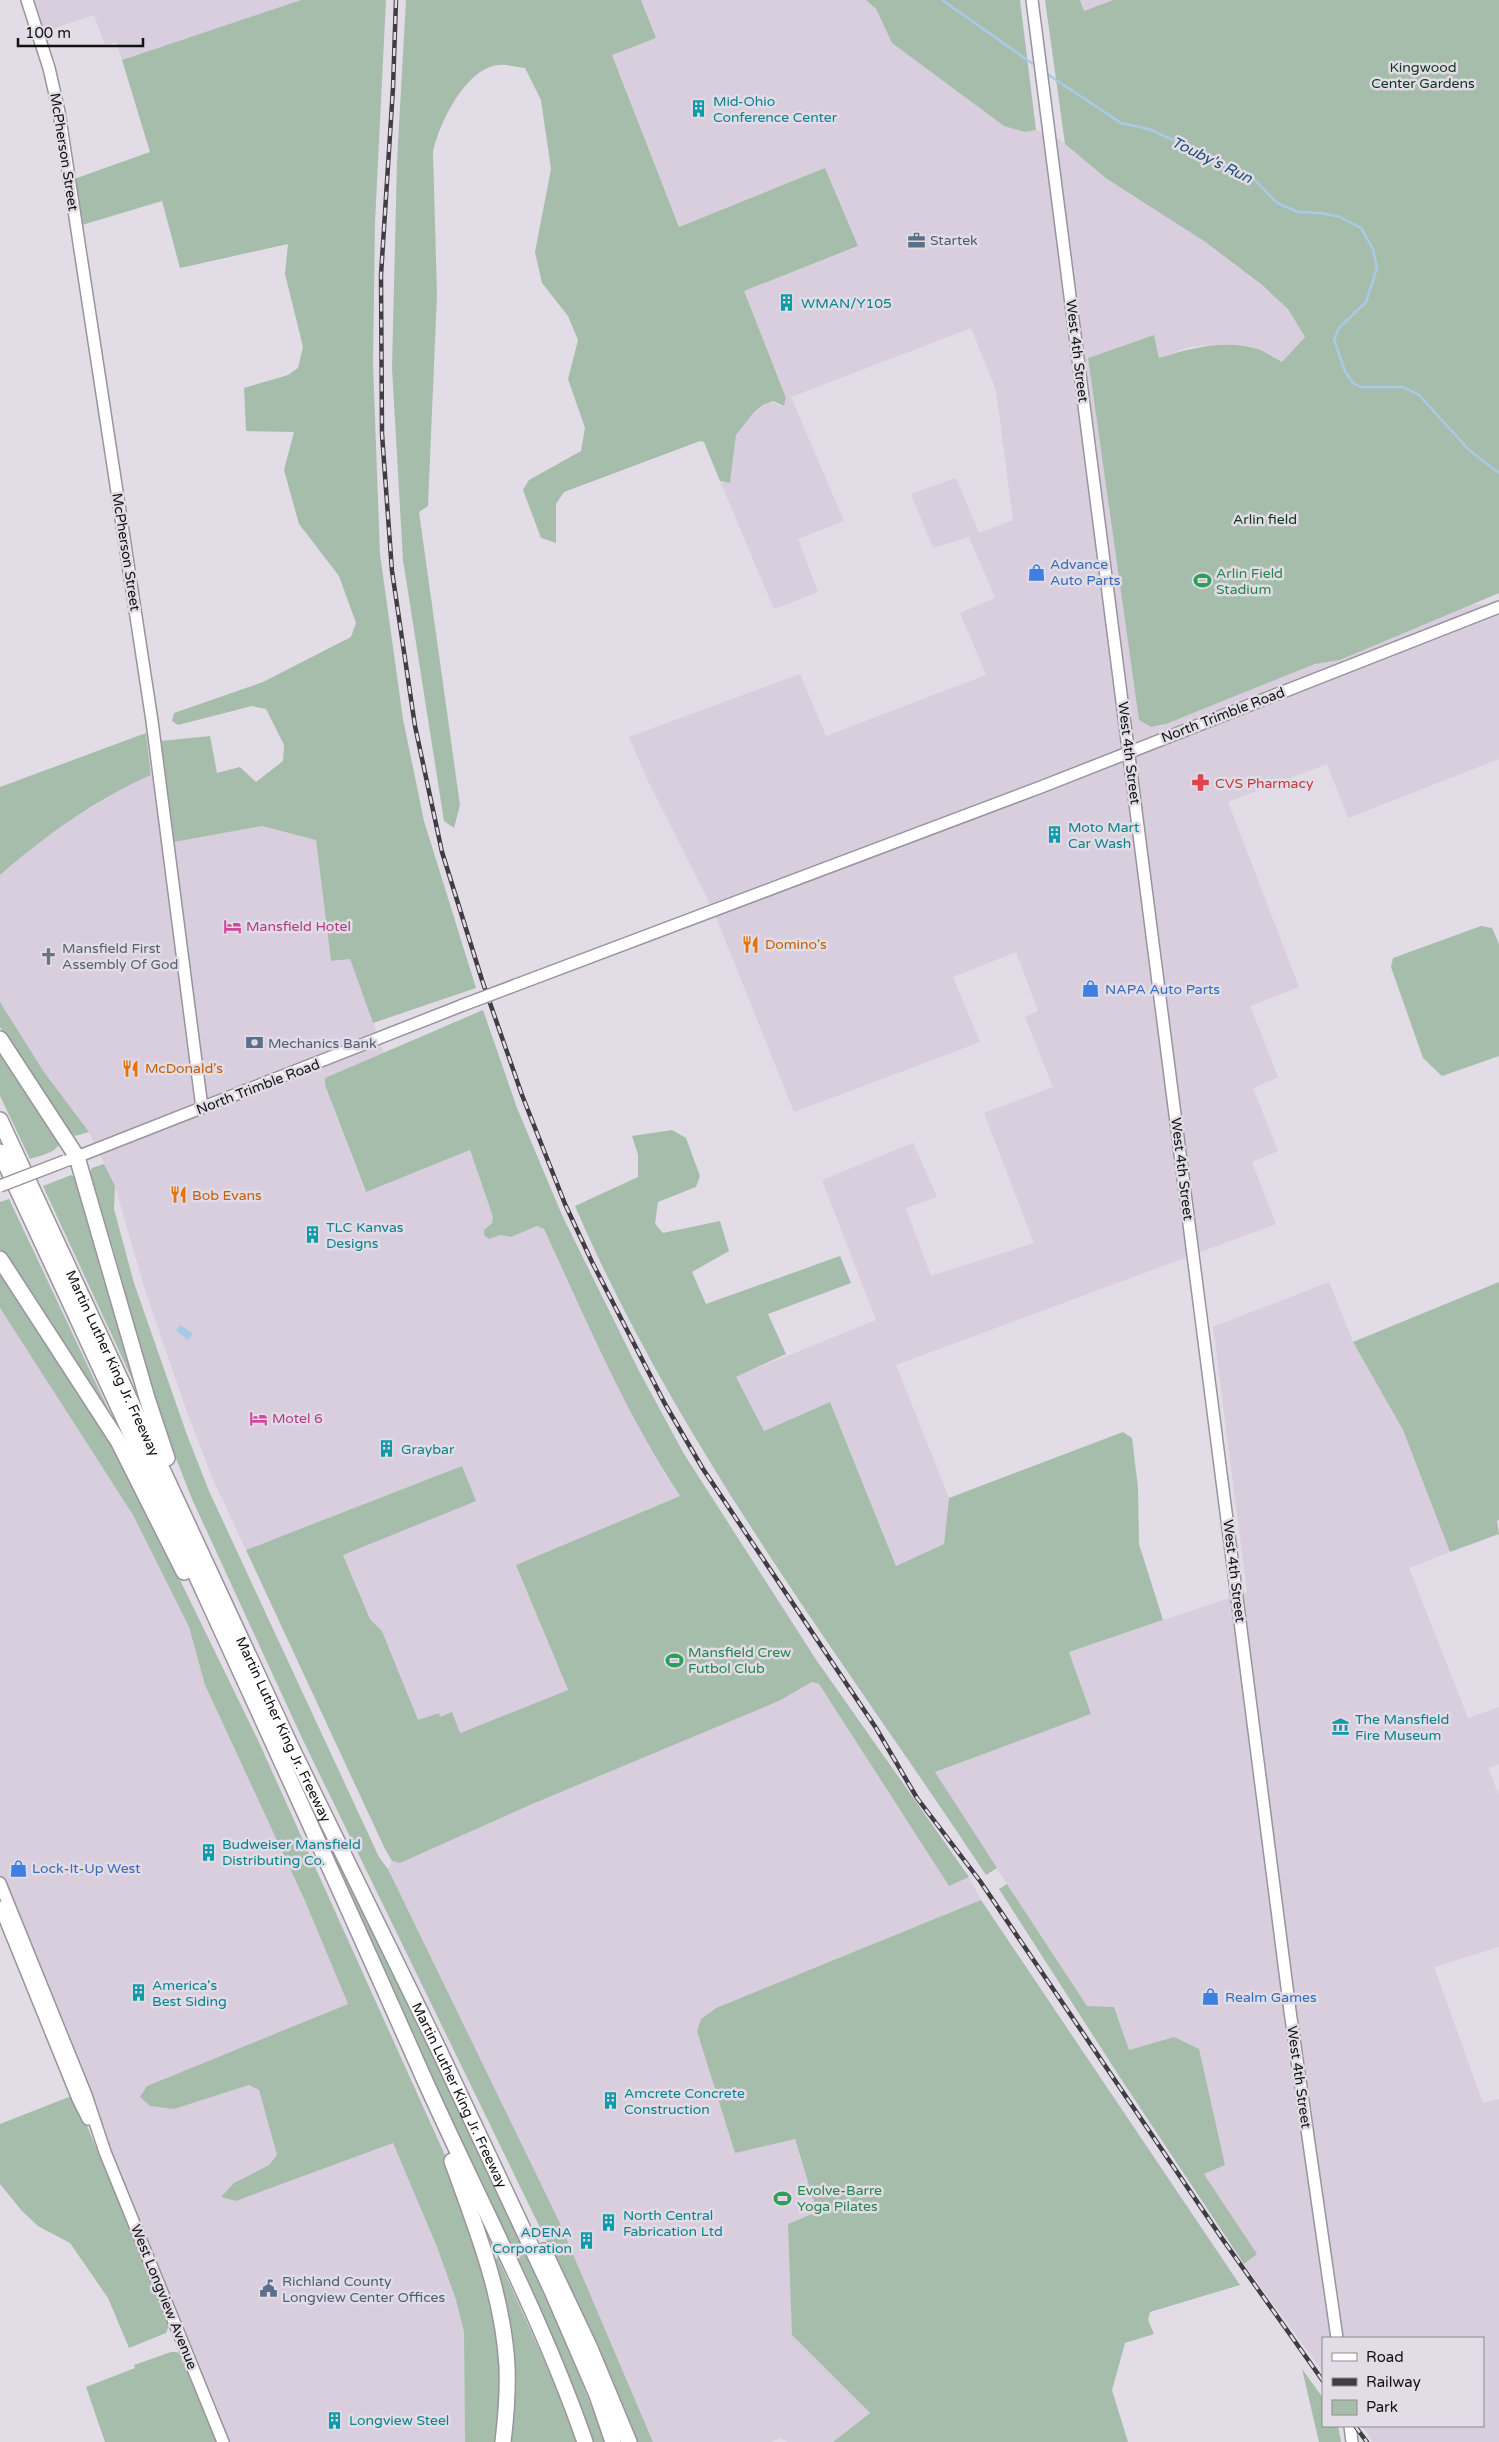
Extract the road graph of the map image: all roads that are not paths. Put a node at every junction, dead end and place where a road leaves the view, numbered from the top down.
1 (27, 0) edge
2 (1032, 0) edge
3 (1499, 607) edge
4 (1129, 752) junction
5 (0, 1039) edge
6 (202, 1108) junction
7 (0, 1120) edge
8 (0, 1152) edge
9 (71, 1159) junction
10 (0, 1186) edge
11 (0, 1259) edge
12 (212, 1576) junction
13 (270, 1733) junction
14 (0, 1883) edge
15 (0, 1907) edge
16 (437, 2046) junction
17 (424, 2079) junction
18 (105, 2152) junction
19 (1337, 2337) edge
20 (1350, 2427) edge
21 (223, 2442) edge
22 (503, 2442) edge
23 (584, 2442) edge
24 (613, 2442) edge
25 (629, 2442) edge
26 (1352, 2442) edge

1 - 6 main road, McPherson Street
2 - 4 main road, West 4th Street
3 - 4 main road, North Trimble Road
4 - 6 main road, North Trimble Road, bridge
4 - 19 main road, West 4th Street
5 - 9 highway
6 - 9 main road, North Trimble Road
7 - 12 highway, Martin Luther King Jr. Freeway
8 - 13 highway, Martin Luther King Jr. Freeway
9 - 10 main road, North Trimble Road, bridge
9 - 12 highway
11 - 13 highway
12 - 16 highway, Martin Luther King Jr. Freeway
13 - 17 highway, Martin Luther King Jr. Freeway
14 - 18 main road, West Longview Avenue
15 - 18 main road, West Longview Avenue
16 - 24 highway, Martin Luther King Jr. Freeway
16 - 25 highway
17 - 22 highway
17 - 23 highway, Martin Luther King Jr. Freeway
18 - 21 main road, West Longview Avenue
20 - 26 main road

